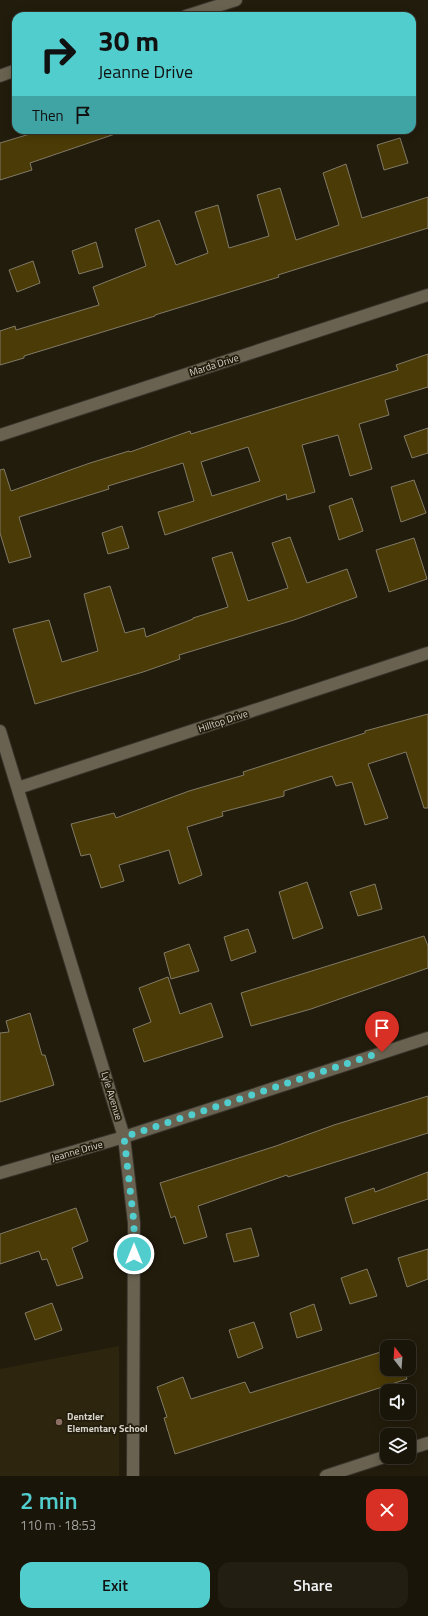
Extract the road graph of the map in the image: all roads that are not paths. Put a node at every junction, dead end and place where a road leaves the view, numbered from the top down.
1 (236, 0) edge
2 (198, 12) edge
3 (12, 72) edge
4 (0, 76) edge
5 (428, 296) edge
6 (0, 435) edge
7 (428, 653) edge
8 (0, 731) edge
9 (18, 788) junction
10 (428, 1038) edge
11 (124, 1137) junction
12 (0, 1173) edge
13 (428, 1443) edge
14 (416, 1447) edge
15 (380, 1458) edge
16 (134, 1476) edge
17 (326, 1476) edge

1 - 2 street
3 - 4 street
5 - 6 street, Marda Drive
7 - 9 street, Hilltop Drive
8 - 9 street, Lyle Avenue
9 - 11 street, Lyle Avenue
10 - 11 street, Jeanne Drive
11 - 12 street, Jeanne Drive
11 - 16 street, Lyle Avenue
13 - 14 street
15 - 17 street

